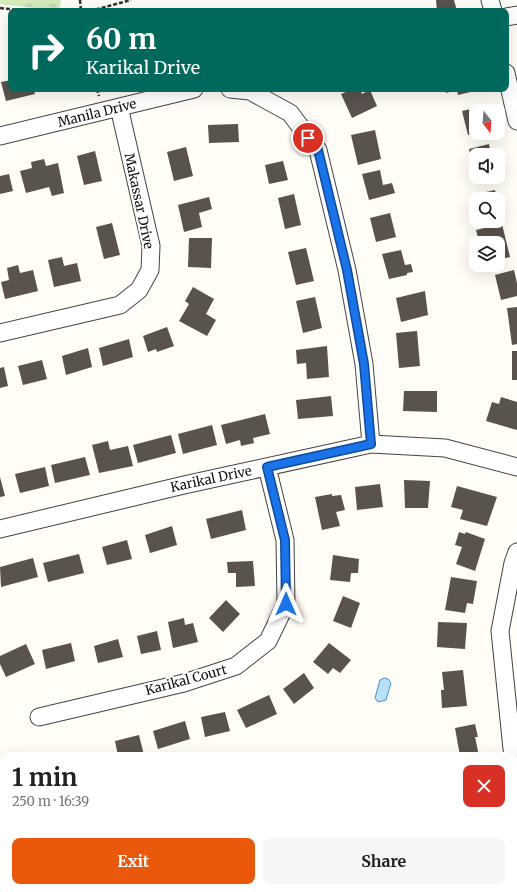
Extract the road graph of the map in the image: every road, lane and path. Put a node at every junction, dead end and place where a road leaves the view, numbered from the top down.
1 (131, 0) edge
2 (101, 8) edge
3 (509, 85) edge
4 (182, 92) edge
5 (253, 92) edge
6 (119, 107) junction
7 (517, 121) edge
8 (0, 136) edge
9 (0, 333) edge
10 (371, 444) junction
11 (267, 467) junction
12 (517, 467) edge
13 (0, 529) edge
14 (516, 560) edge
15 (38, 717) dead end
16 (513, 752) edge

1 - 2 path
3 - 7 street
4 - 6 street, Manila Drive
5 - 10 street
6 - 8 street, Manila Drive
6 - 9 street, Makassar Drive
10 - 11 street, Karikal Drive
10 - 12 street, Karikal Drive
11 - 13 street, Karikal Drive
11 - 15 street, Karikal Court
14 - 16 street

